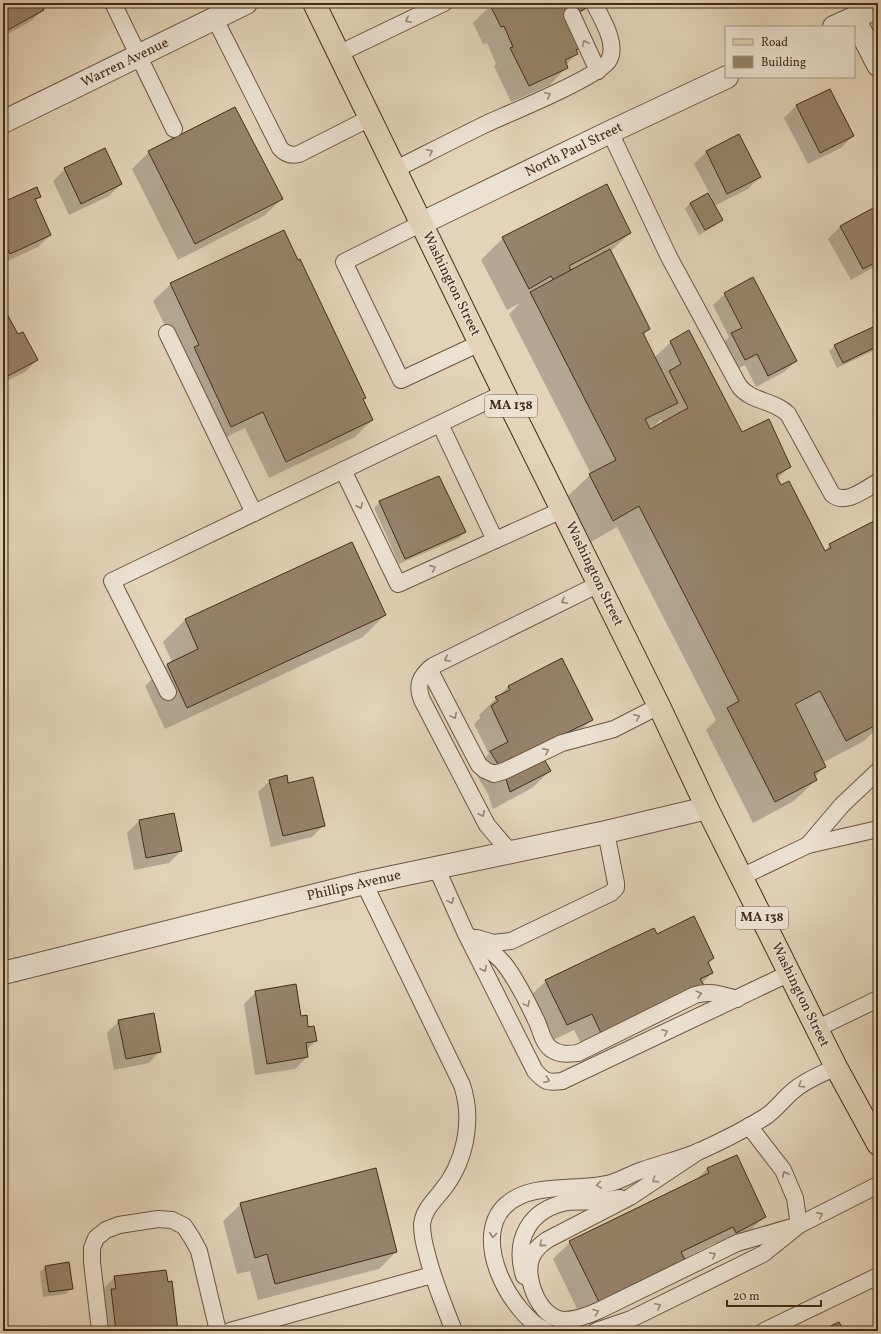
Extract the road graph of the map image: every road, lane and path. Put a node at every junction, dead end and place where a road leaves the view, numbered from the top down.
1 (113, 3) edge
2 (246, 3) edge
3 (314, 3) edge
4 (444, 3) edge
5 (878, 7) edge
6 (584, 9) edge
7 (854, 18) junction
8 (215, 19) junction
9 (836, 26) edge
10 (338, 54) junction
11 (138, 56) junction
12 (878, 65) edge
13 (603, 66) junction
14 (726, 78) edge
15 (370, 118) junction
16 (3, 122) edge
17 (174, 129) dead end
18 (610, 132) junction
19 (396, 169) junction
20 (422, 223) junction
21 (167, 333) dead end
22 (480, 343) junction
23 (504, 393) junction
24 (440, 424) junction
25 (343, 470) junction
26 (878, 482) edge
27 (562, 510) junction
28 (254, 513) junction
29 (494, 540) junction
30 (599, 584) junction
31 (429, 669) junction
32 (168, 692) dead end
33 (659, 706) junction
34 (878, 771) edge
35 (707, 808) junction
36 (878, 829) edge
37 (606, 832) junction
38 (808, 845) junction
39 (510, 852) junction
40 (436, 867) junction
41 (741, 877) junction
42 (364, 883) junction
43 (466, 934) junction
44 (3, 973) edge
45 (790, 973) junction
46 (737, 998) junction
47 (878, 999) edge
48 (816, 1028) junction
49 (836, 1067) junction
50 (749, 1126) junction
51 (878, 1144) edge
52 (699, 1151) junction
53 (878, 1185) edge
54 (630, 1197) junction
55 (799, 1225) junction
56 (432, 1275) junction
57 (878, 1276) edge
58 (534, 1293) junction
59 (633, 1325) edge
60 (100, 1331) edge
61 (218, 1331) edge
62 (230, 1331) edge
63 (454, 1331) edge
64 (546, 1331) edge
65 (596, 1331) edge
66 (764, 1331) edge

1 - 11 lane
2 - 8 street, Warren Avenue
3 - 10 main road, Washington Street / MA 138
4 -> 10 lane
5 - 7 street
13 -> 6 lane
6 - 13 lane
7 - 9 street
7 - 12 street
8 - 11 street, Warren Avenue
8 - 15 lane
10 - 15 main road, Washington Street / MA 138
11 - 16 street, Warren Avenue
11 - 17 lane
19 -> 13 lane
14 - 18 street, North Paul Street
15 - 19 main road, Washington Street / MA 138
18 - 20 street, North Paul Street
18 - 26 lane
19 - 20 main road, Washington Street / MA 138
20 - 22 main road, Washington Street / MA 138
20 - 22 lane
21 - 28 lane
22 - 23 main road, Washington Street / MA 138
23 - 24 lane
23 - 27 main road, Washington Street / MA 138
24 - 25 lane
24 - 29 lane
25 - 28 lane
25 -> 29 lane
27 - 29 lane
27 - 30 main road, Washington Street / MA 138
28 - 32 lane
30 -> 31 lane
30 - 33 main road, Washington Street / MA 138
31 -> 33 lane
31 -> 39 lane
33 - 35 main road, Washington Street / MA 138
34 - 38 lane
35 - 37 street, Phillips Avenue
35 - 41 main road, Washington Street / MA 138
36 - 38 lane
37 - 39 street, Phillips Avenue
37 - 43 lane
38 - 41 lane
39 - 40 street, Phillips Avenue
40 - 42 street, Phillips Avenue
40 -> 43 lane
41 - 45 main road, Washington Street / MA 138
42 - 44 street, Phillips Avenue
42 - 56 lane
43 -> 46 lane
43 -> 46 lane
45 - 46 lane
45 - 48 main road, Washington Street / MA 138
47 - 48 lane
48 - 49 main road, Washington Street / MA 138
49 -> 50 lane
49 - 51 main road, Washington Street / MA 138
50 - 52 lane
55 -> 50 lane
52 -> 54 lane
52 -> 64 lane
55 -> 53 lane
54 -> 58 lane
54 - 58 lane
58 -> 55 lane
59 -> 55 lane
56 - 62 lane
56 - 63 lane
57 - 66 lane
59 - 65 lane
60 - 61 lane

